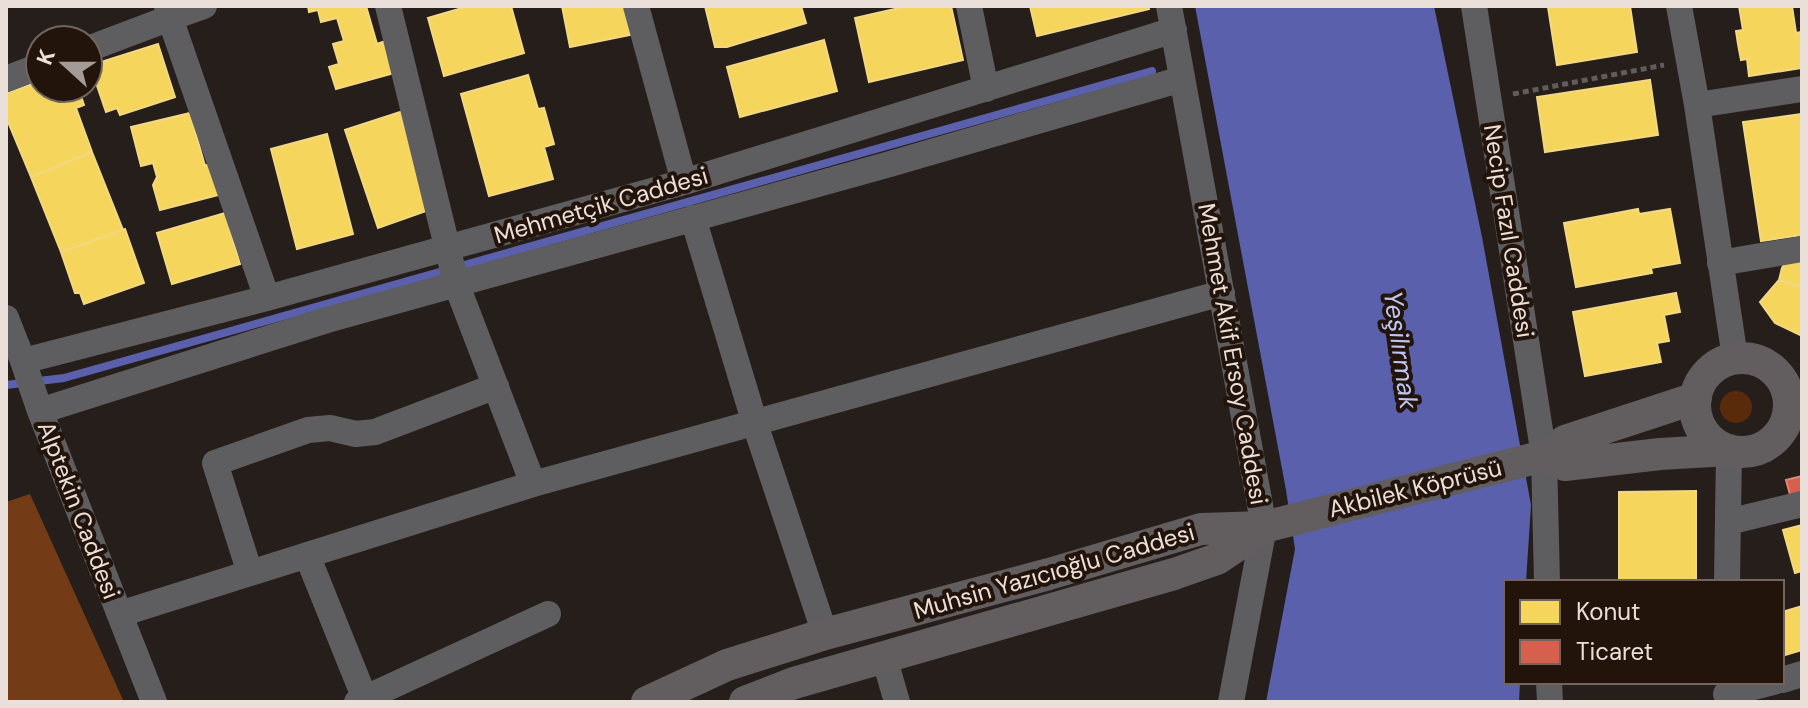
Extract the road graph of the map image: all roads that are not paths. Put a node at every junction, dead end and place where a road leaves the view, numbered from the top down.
1 (204, 6) edge
2 (388, 6) edge
3 (636, 6) edge
4 (969, 6) edge
5 (1474, 6) edge
6 (1679, 6) edge
7 (169, 12) edge
8 (1172, 18) edge
9 (104, 42) edge
10 (1182, 79) junction
11 (986, 89) junction
12 (1802, 89) edge
13 (1697, 105) junction
14 (684, 182) junction
15 (693, 218) junction
16 (447, 248) junction
17 (1802, 249) edge
18 (1720, 263) junction
19 (456, 283) junction
20 (1222, 293) junction
21 (267, 298) junction
22 (6, 318) edge
23 (1735, 358) junction
24 (23, 361) junction
25 (1790, 371) edge
26 (496, 386) junction
27 (1696, 398) junction
28 (40, 411) junction
29 (755, 423) junction
30 (1793, 423) edge
31 (1729, 450) junction
32 (1535, 458) junction
33 (533, 484) junction
34 (1802, 504) edge
35 (1728, 522) junction
36 (1274, 524) junction
37 (307, 555) junction
38 (250, 573) junction
39 (1547, 580) edge
40 (1727, 580) edge
41 (120, 614) junction
42 (548, 614) dead end
43 (825, 634) junction
44 (884, 657) junction
45 (1765, 684) edge
46 (1726, 693) edge
47 (361, 700) edge
48 (154, 702) edge
49 (647, 702) edge
50 (745, 702) edge
51 (897, 702) edge
52 (1231, 702) edge

1 - 7 street
2 - 16 street
3 - 14 street
4 - 11 street
5 - 32 street, Necip Fazıl Caddesi
6 - 13 street
7 - 9 street
7 - 21 street
8 - 10 street, Mehmet Akif Ersoy Caddesi
8 - 11 street, Mehmetçik Caddesi
10 - 15 street, Mehmetçik Caddesi
10 - 20 street, Mehmet Akif Ersoy Caddesi
11 - 14 street, Mehmetçik Caddesi
12 - 13 street
13 - 18 street
14 - 16 street, Mehmetçik Caddesi
15 - 19 street, Mehmetçik Caddesi
15 - 29 street
16 - 19 street
16 - 21 street, Mehmetçik Caddesi
17 - 18 street
18 - 23 street
19 - 26 street
19 - 28 street, Mehmetçik Caddesi
20 - 29 street
20 - 36 street, Mehmet Akif Ersoy Caddesi
21 - 24 street, Mehmetçik Caddesi
22 - 24 street, Alptekin Caddesi
23 - 25 main road
23 - 27 main road
24 - 28 street, Alptekin Caddesi
25 - 30 main road
26 - 33 street
26 - 38 street
27 - 31 main road
27 - 32 main road
28 - 41 street, Alptekin Caddesi
29 - 33 street
29 - 43 street
30 - 31 main road
31 - 32 main road
31 - 35 street
32 - 36 main road, Akbilek Köprüsü
32 - 39 street, Necip Fazıl Caddesi
33 - 37 street
34 - 35 street
35 - 40 street
36 - 43 main road, Muhsin Yazıcıoğlu Caddesi
36 - 44 main road, Muhsin Yazıcıoğlu Caddesi
36 - 52 street, Mehmet Akif Ersoy Caddesi
37 - 38 street
37 - 47 street
38 - 41 street
41 - 48 street, Alptekin Caddesi
42 - 47 street
43 - 49 main road, Muhsin Yazıcıoğlu Caddesi
44 - 50 main road, Muhsin Yazıcıoğlu Caddesi
44 - 51 street
45 - 46 street

